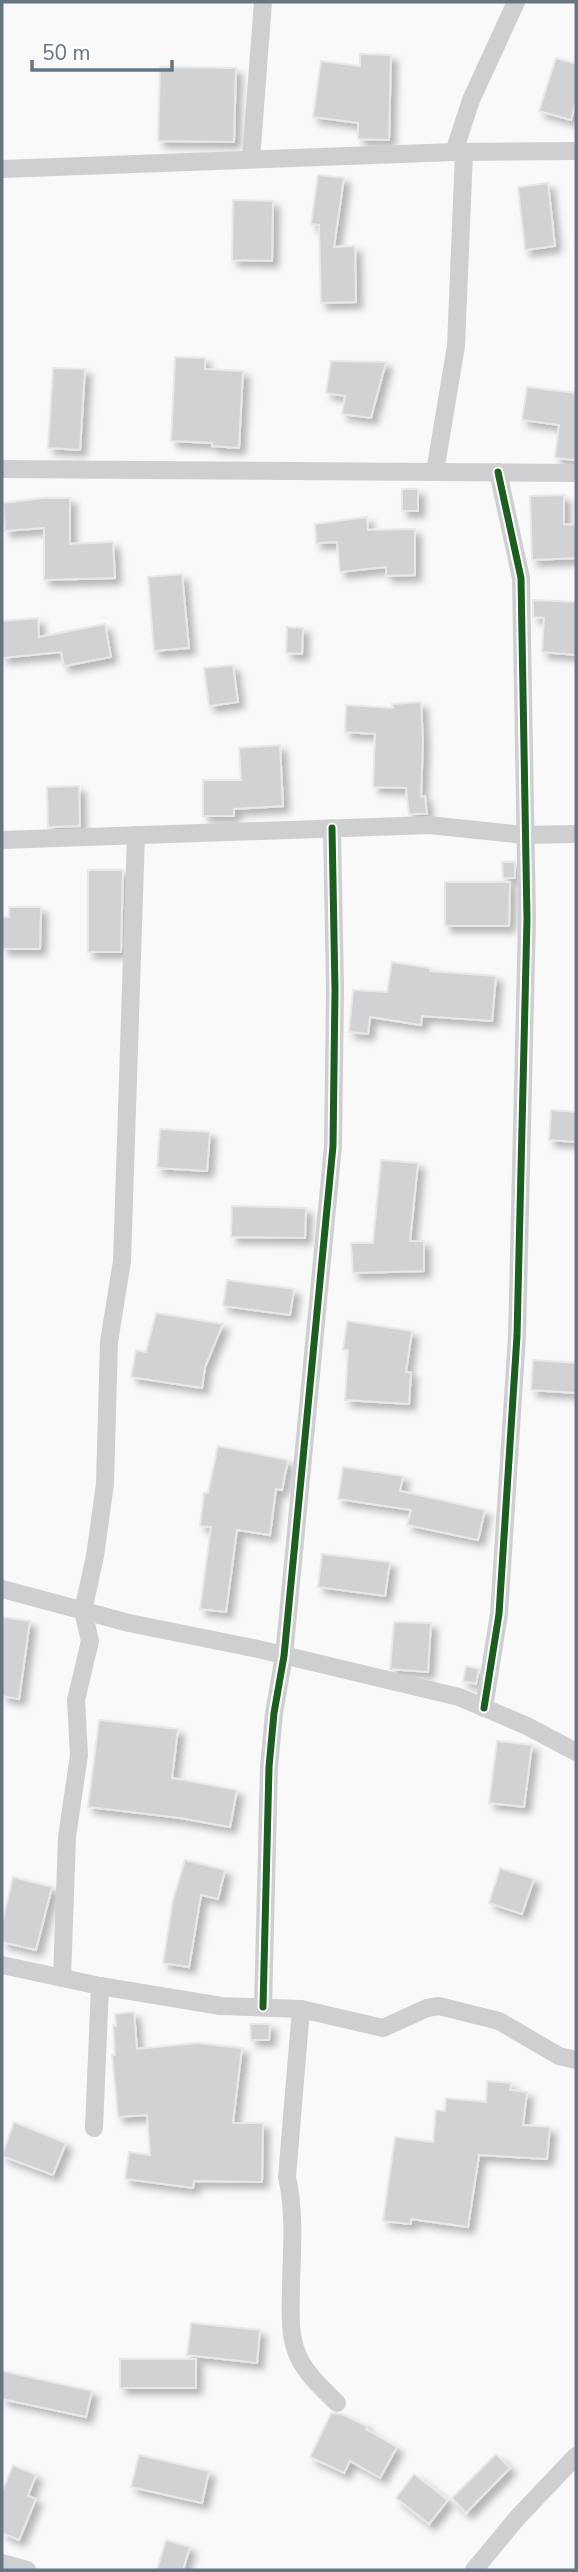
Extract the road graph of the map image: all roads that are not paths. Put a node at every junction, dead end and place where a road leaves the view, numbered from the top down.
1 (263, 2) edge
2 (516, 2) edge
3 (576, 152) edge
4 (459, 153) junction
5 (251, 159) junction
6 (2, 169) edge
7 (2, 469) edge
8 (435, 472) junction
9 (498, 472) junction
10 (576, 473) edge
11 (332, 828) junction
12 (576, 834) edge
13 (136, 835) junction
14 (524, 835) junction
15 (2, 840) edge
16 (2, 1589) edge
17 (83, 1611) junction
18 (284, 1656) junction
19 (484, 1708) junction
20 (576, 1752) edge
21 (2, 1965) edge
22 (62, 1978) junction
23 (100, 1986) junction
24 (262, 2007) junction
25 (301, 2009) junction
26 (576, 2060) edge
27 (94, 2128) dead end
28 (337, 2403) dead end
29 (576, 2456) edge
30 (2, 2563) edge
31 (27, 2570) edge
32 (474, 2570) edge

1 - 5 street
2 - 4 street
3 - 4 street
4 - 5 street
4 - 8 street
5 - 6 street
7 - 8 street
8 - 9 street
9 - 10 street
9 - 14 street
11 - 13 street
11 - 14 street
11 - 18 street
12 - 14 street
13 - 15 street
13 - 17 street
14 - 19 street
16 - 17 street
17 - 18 street
17 - 22 street
18 - 19 street
18 - 24 street
19 - 20 street
21 - 22 street
22 - 23 street
23 - 24 street
23 - 27 street
24 - 25 street
25 - 26 street
25 - 28 street
29 - 32 street
30 - 31 street

